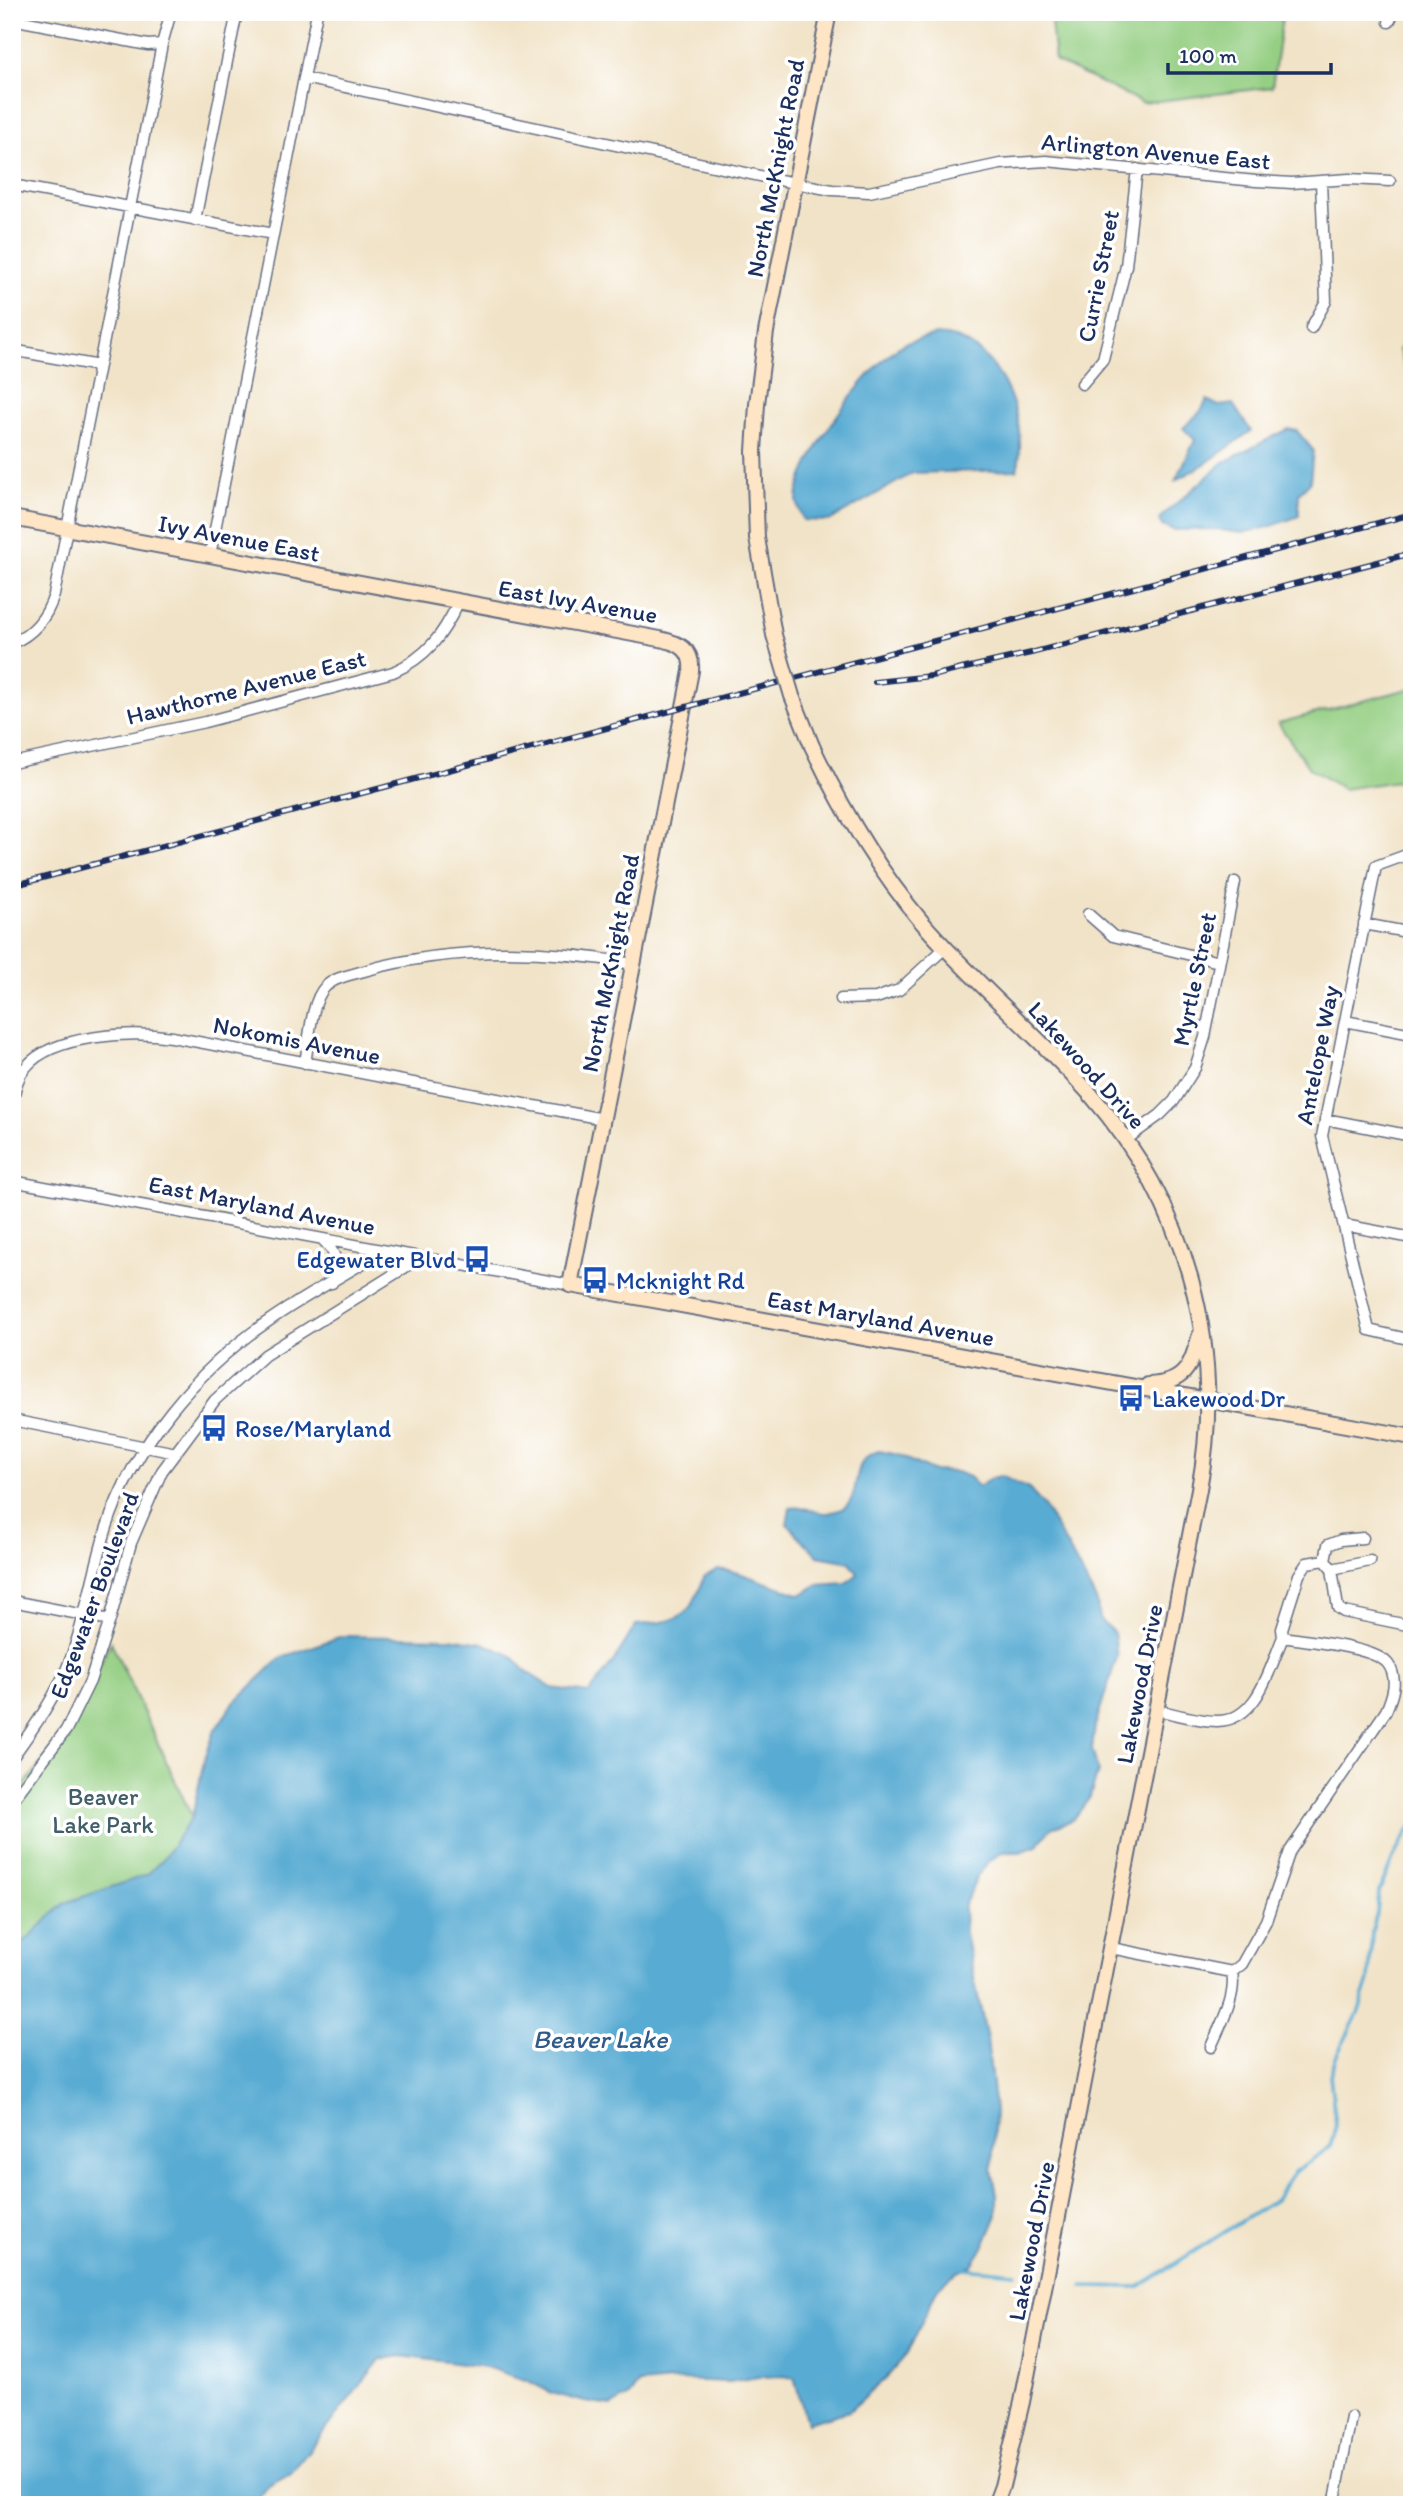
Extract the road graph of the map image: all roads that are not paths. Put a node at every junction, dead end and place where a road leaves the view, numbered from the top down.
1 (171, 12) edge
2 (237, 12) edge
3 (317, 12) edge
4 (829, 12) edge
5 (1394, 12) edge
6 (12, 19) edge
7 (1389, 23) dead end
8 (162, 44) junction
9 (304, 78) junction
10 (1137, 169) junction
11 (1390, 181) dead end
12 (1321, 182) junction
13 (795, 183) junction
14 (12, 186) edge
15 (130, 208) junction
16 (195, 220) junction
17 (273, 234) junction
18 (1311, 328) dead end
19 (766, 332) joint
20 (12, 350) edge
21 (99, 366) junction
22 (1082, 384) dead end
23 (12, 518) edge
24 (67, 528) junction
25 (210, 555) junction
26 (458, 603) junction
27 (12, 643) edge
28 (687, 651) joint
29 (12, 763) edge
30 (1412, 853) edge
31 (1235, 882) dead end
32 (1088, 914) dead end
33 (1364, 924) junction
34 (1412, 933) edge
35 (945, 948) junction
36 (1219, 962) junction
37 (633, 964) junction
38 (841, 999) dead end
39 (1345, 1021) junction
40 (1412, 1034) edge
41 (304, 1063) junction
42 (12, 1103) edge
43 (603, 1119) junction
44 (1325, 1119) junction
45 (1412, 1136) edge
46 (1127, 1139) junction
47 (12, 1181) edge
48 (1344, 1225) junction
49 (1412, 1238) edge
50 (323, 1240) junction
51 (383, 1251) junction
52 (420, 1258) junction
53 (332, 1283) junction
54 (570, 1285) junction
55 (1202, 1330) junction
56 (1412, 1340) edge
57 (1125, 1385) junction
58 (1208, 1400) junction
59 (12, 1420) edge
60 (1412, 1437) edge
61 (147, 1447) junction
62 (176, 1453) junction
63 (1363, 1538) dead end
64 (1370, 1561) dead end
65 (1329, 1564) junction
66 (12, 1601) edge
67 (83, 1615) junction
68 (110, 1620) junction
69 (1412, 1626) edge
70 (1283, 1637) junction
71 (1157, 1710) junction
72 (12, 1758) edge
73 (12, 1782) edge
74 (24, 1785) junction
75 (12, 1801) edge
76 (1111, 1948) junction
77 (1232, 1972) junction
78 (1211, 2046) dead end
79 (1351, 2417) dead end
80 (995, 2505) edge
81 (1334, 2505) edge

1 - 8 street
2 - 16 street
3 - 9 street
4 - 13 street, North McKnight Road
5 - 7 street
6 - 8 street
8 - 15 street
9 - 13 street, Arlington Avenue East
9 - 17 street
10 - 12 street, Arlington Avenue East
10 - 13 street, Arlington Avenue East
10 - 22 street, Currie Street
11 - 12 street, Arlington Avenue East
12 - 18 street
13 - 19 street, North McKnight Road
14 - 15 street
15 - 16 street
15 - 21 street
16 - 17 street
17 - 25 street
19 - 35 street, Lakewood Drive, bridge
20 - 21 street
21 - 24 street
23 - 24 street, Ivy Avenue East
24 - 25 street, Ivy Avenue East
24 - 27 street
25 - 26 street, Ivy Avenue East
26 - 28 street, East Ivy Avenue
26 - 29 street, Hawthorne Avenue East
28 - 37 street, North McKnight Road
30 - 33 street, Antelope Way
31 - 36 street, Myrtle Street
32 - 36 street
33 - 34 street
33 - 39 street, Antelope Way
35 - 38 street
35 - 46 street, Lakewood Drive
36 - 46 street, Myrtle Street
37 - 41 street
37 - 43 street, North McKnight Road
39 - 40 street
39 - 44 street, Antelope Way
41 - 42 street, Nokomis Avenue
41 - 43 street, Nokomis Avenue
43 - 54 street, North McKnight Road
44 - 45 street
44 - 48 street, Antelope Way
46 - 55 street, Lakewood Drive
47 - 50 street, East Maryland Avenue
48 - 49 street
48 - 56 street, Antelope Way
50 - 51 street, East Maryland Avenue
50 - 53 street
51 - 52 street, East Maryland Avenue
51 - 53 street, Edgewater Boulevard
52 - 54 street, East Maryland Avenue
52 - 62 street, Edgewater Boulevard
53 - 61 street, Edgewater Boulevard
54 - 57 street, East Maryland Avenue
55 - 57 street
55 - 58 street, Lakewood Drive
57 - 58 street, East Maryland Avenue
58 - 60 street, East Maryland Avenue
58 - 71 street, Lakewood Drive
59 - 61 street
61 - 62 street
61 - 67 street, Edgewater Boulevard
62 - 68 street, Edgewater Boulevard
63 - 65 street
64 - 65 street
65 - 69 street
65 - 70 street
66 - 67 street
67 - 68 street
67 - 72 street, Edgewater Boulevard
68 - 74 street, Edgewater Boulevard
70 - 71 street
70 - 77 street
71 - 76 street, Lakewood Drive
73 - 74 street
74 - 75 street, Edgewater Boulevard
76 - 77 street
76 - 80 street, Lakewood Drive
77 - 78 street
79 - 81 street

